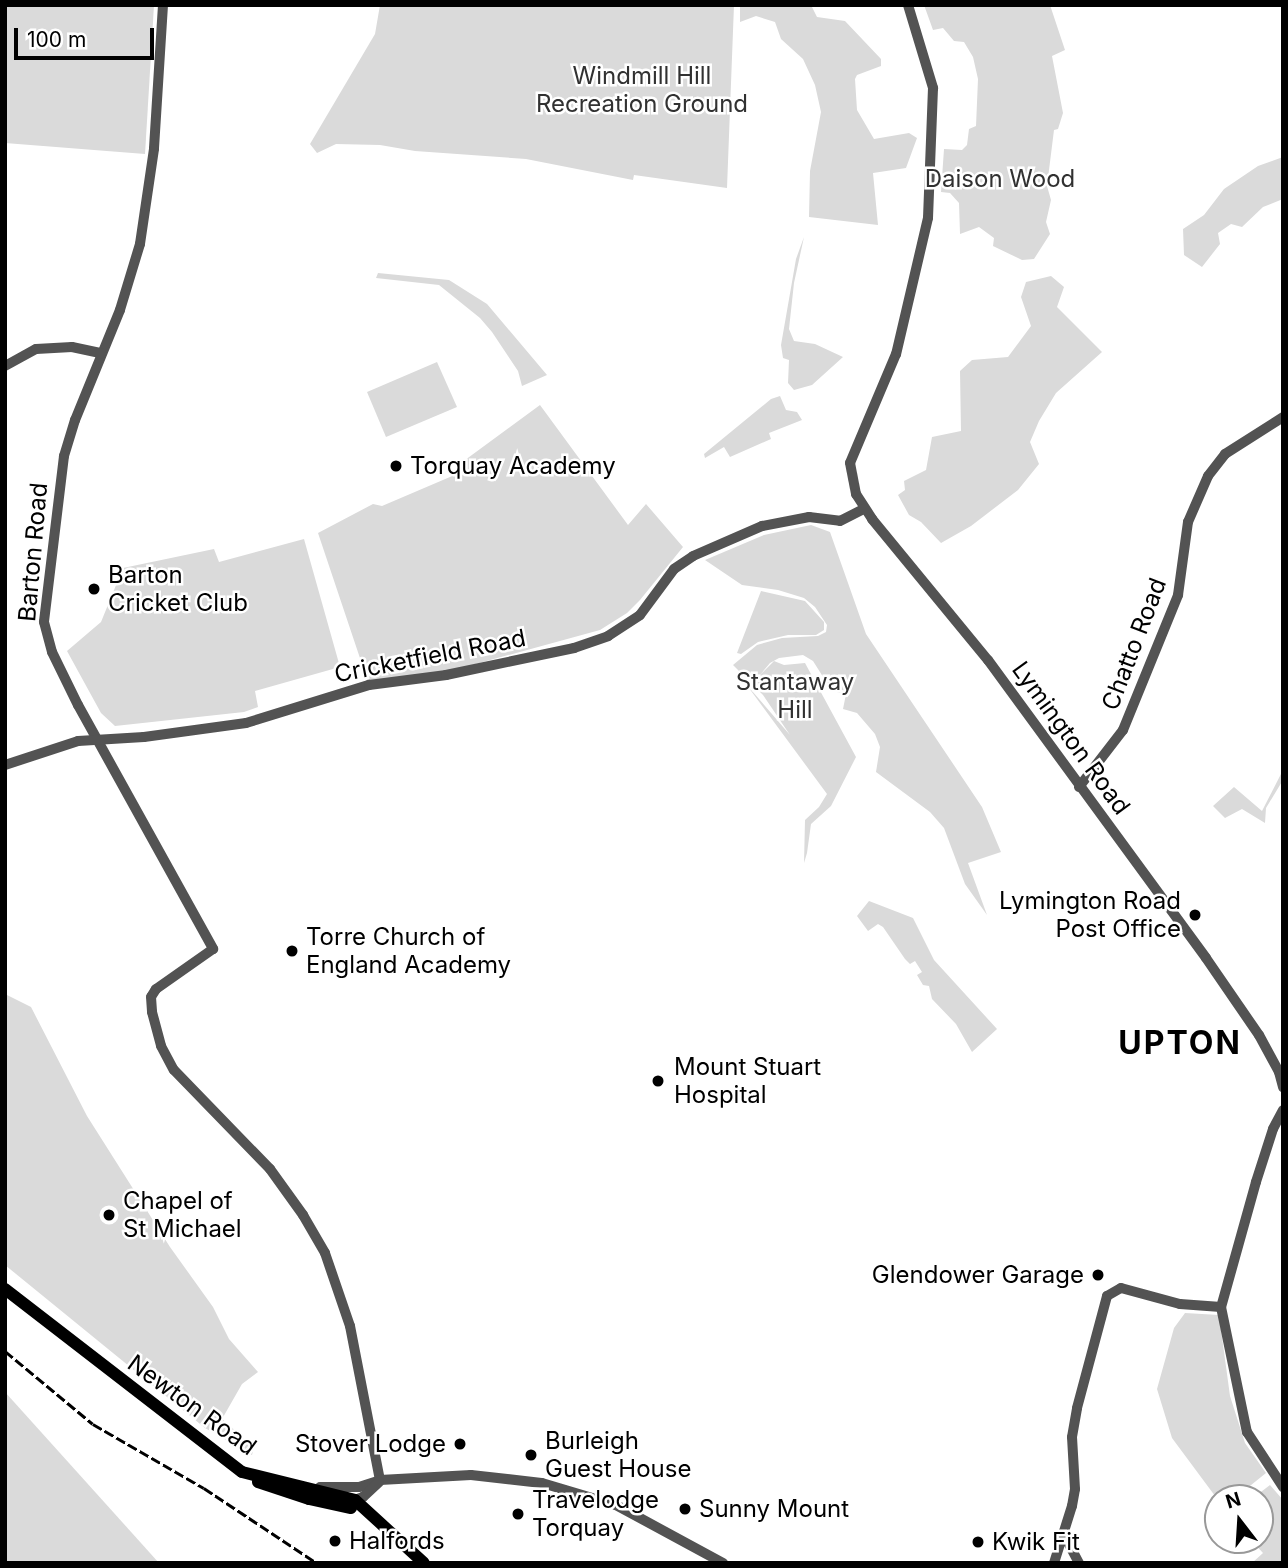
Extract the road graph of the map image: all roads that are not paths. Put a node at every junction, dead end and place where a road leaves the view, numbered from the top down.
1 (163, 5) edge
2 (908, 5) edge
3 (101, 353) junction
4 (5, 366) edge
5 (1283, 417) edge
6 (864, 509) junction
7 (97, 738) junction
8 (5, 765) edge
9 (1079, 787) junction
10 (1283, 1087) edge
11 (1283, 1110) edge
12 (5, 1289) edge
13 (1221, 1307) junction
14 (242, 1472) junction
15 (293, 1485) junction
16 (377, 1485) junction
17 (1283, 1487) edge
18 (355, 1500) junction
19 (340, 1505) junction
20 (370, 1511) junction
21 (383, 1524) junction
22 (1063, 1533) junction
23 (424, 1563) edge
24 (723, 1563) edge
25 (1054, 1563) edge
26 (1060, 1563) edge
27 (1078, 1563) edge

1 - 3 street, Barton Road
2 - 6 street, Lymington Road
3 - 4 street
3 - 7 street, Barton Road
5 - 9 street, Chatto Road
6 - 7 street, Cricketfield Road
6 - 9 street, Lymington Road
7 - 8 street, Cricketfield Road
7 - 16 street, Barton Road
9 - 10 street, Lymington Road
11 - 13 street
12 - 14 main road, Newton Road
13 - 17 street
13 - 22 street
14 - 15 main road, Newton Road
14 - 19 main road
15 - 16 street, Newton Road
15 - 18 main road
16 - 18 street, Newton Road
16 - 20 street
16 - 24 street, Newton Road
18 - 19 street, Newton Road
18 - 20 main road
19 - 21 main road
20 - 21 main road
21 - 23 main road
22 - 25 street
22 - 27 street
26 - 27 street

